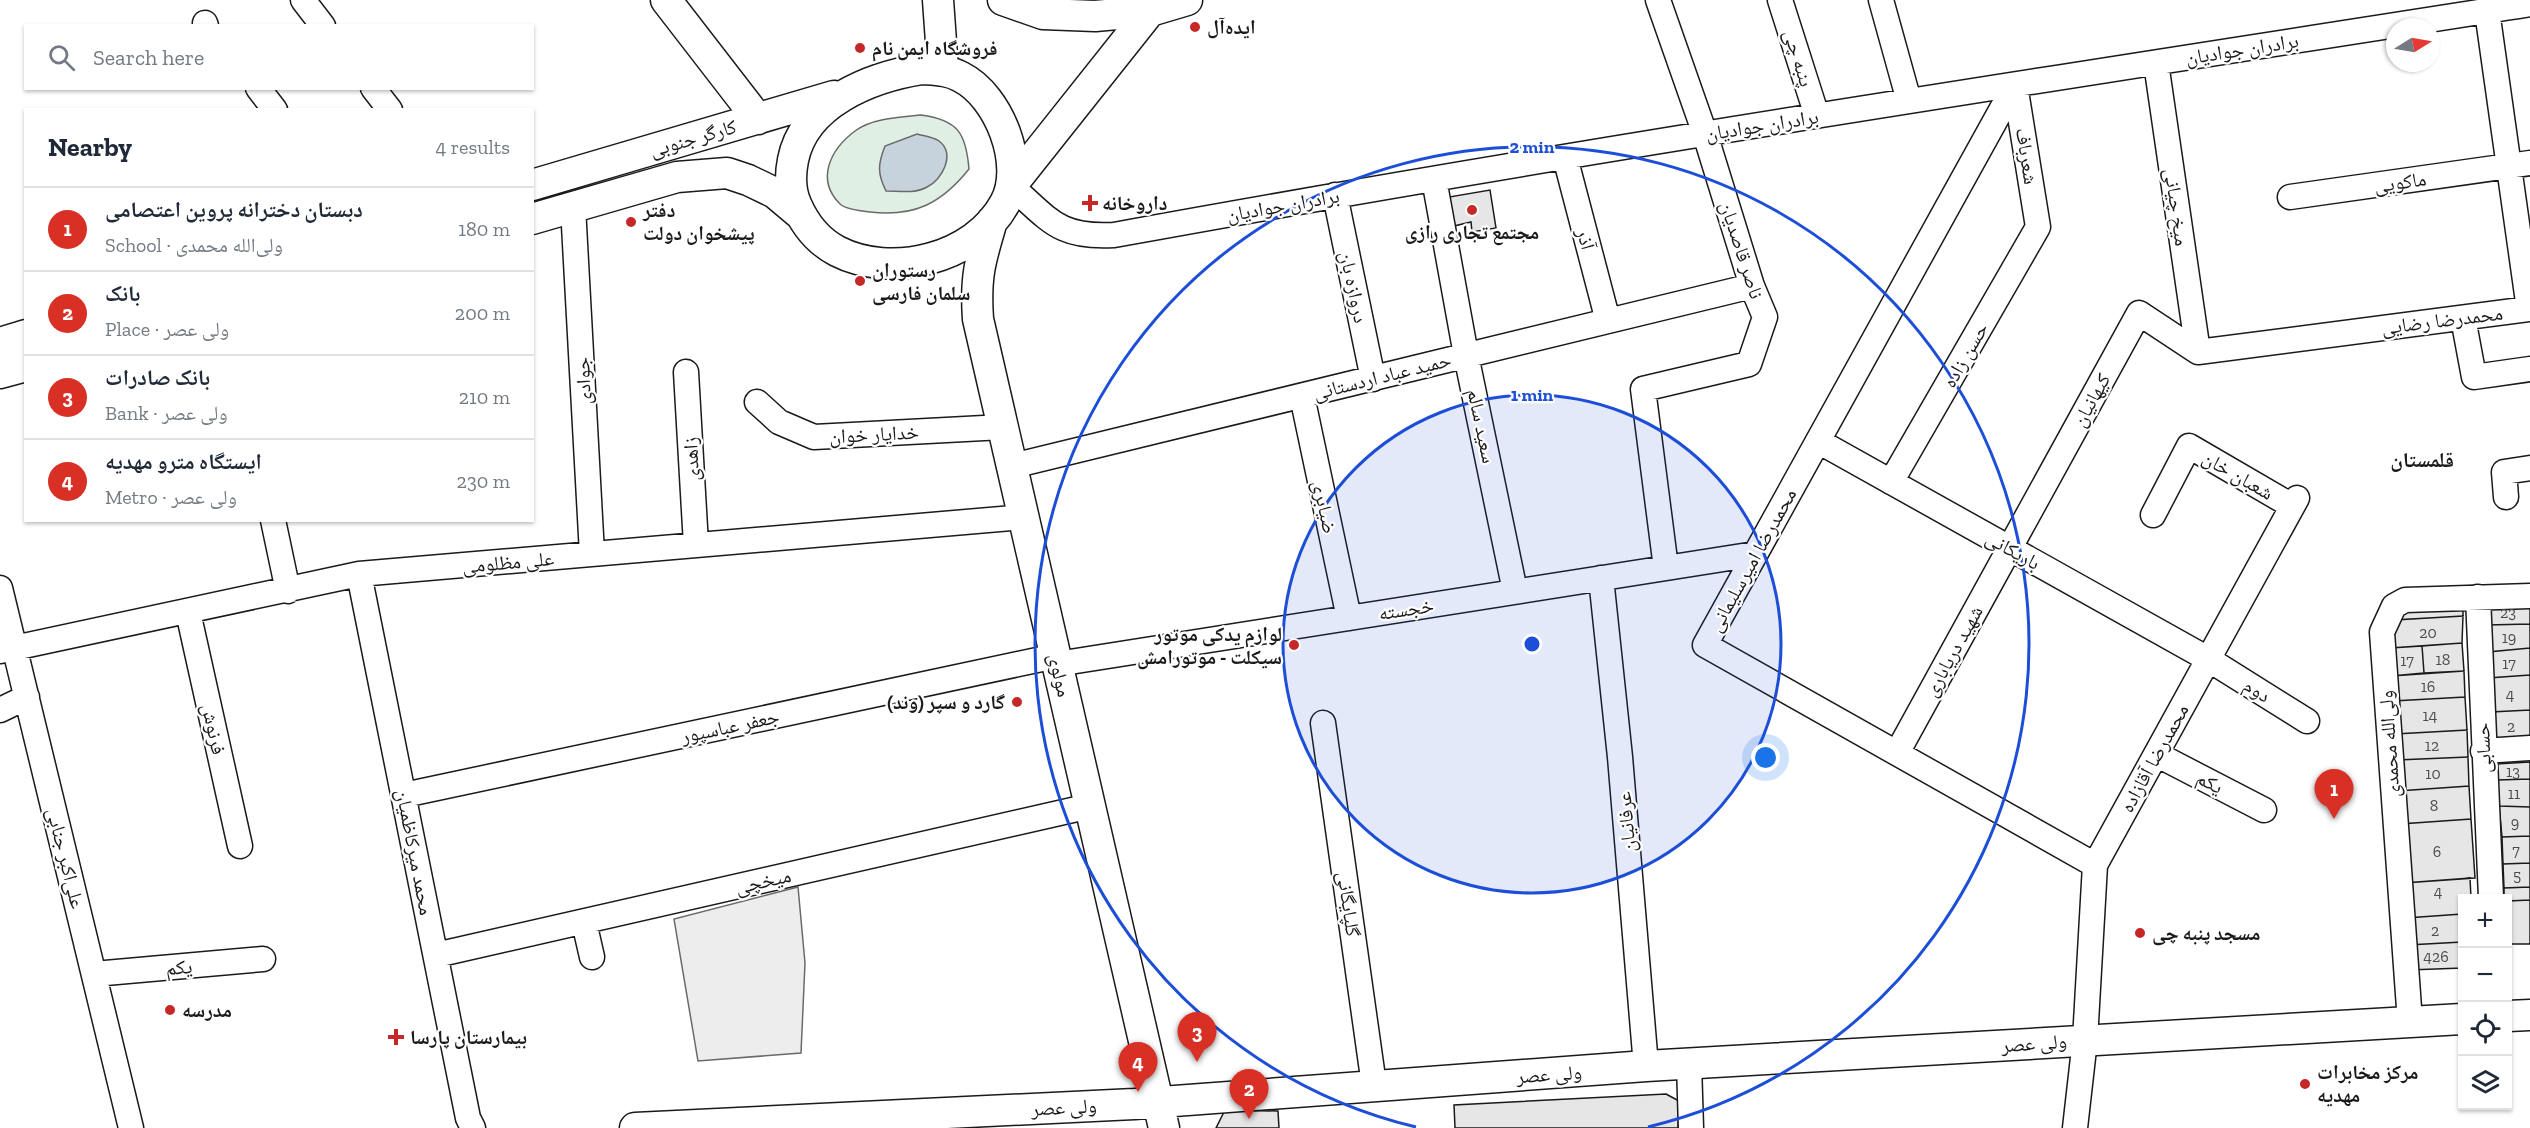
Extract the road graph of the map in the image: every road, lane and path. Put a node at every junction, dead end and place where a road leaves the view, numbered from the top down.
1 (303, 0) edge
2 (666, 0) edge
3 (938, 0) edge
4 (1003, 0) edge
5 (1188, 0) edge
6 (1658, 0) edge
7 (1780, 0) edge
8 (1881, 0) edge
9 (2530, 4) edge
10 (1150, 11) junction
11 (2487, 11) junction
12 (321, 24) edge
13 (2156, 63) junction
14 (943, 70) junction
15 (2015, 85) junction
16 (260, 90) edge
17 (375, 90) edge
18 (854, 90) junction
19 (1909, 101) junction
20 (273, 108) edge
21 (388, 108) edge
22 (1817, 116) junction
23 (758, 119) junction
24 (1705, 134) junction
25 (1565, 157) junction
26 (2520, 164) edge
27 (1434, 179) junction
28 (534, 184) edge
29 (1011, 186) junction
30 (1335, 195) junction
31 (2290, 197) dead end
32 (573, 207) junction
33 (800, 214) junction
34 (534, 218) edge
35 (992, 221) junction
36 (2038, 227) joint
37 (1752, 286) junction
38 (2463, 318) junction
39 (1608, 321) junction
40 (24, 336) edge
41 (0, 343) edge
42 (2198, 352) junction
43 (1466, 356) junction
44 (24, 367) edge
45 (2530, 369) edge
46 (686, 372) dead end
47 (0, 373) edge
48 (1373, 378) junction
49 (1302, 396) junction
50 (756, 402) dead end
51 (1003, 427) junction
52 (1818, 441) junction
53 (1012, 466) junction
54 (2530, 468) edge
55 (1891, 482) junction
56 (2506, 497) dead end
57 (2295, 502) joint
58 (2153, 515) dead end
59 (1024, 517) junction
60 (273, 522) edge
61 (696, 545) junction
62 (2010, 548) junction
63 (592, 554) junction
64 (1755, 554) junction
65 (1666, 568) junction
66 (359, 574) junction
67 (1601, 578) junction
68 (0, 588) edge
69 (288, 591) junction
70 (1515, 591) junction
71 (2530, 596) edge
72 (2478, 597) junction
73 (188, 612) junction
74 (1349, 618) junction
75 (8, 650) edge
76 (2208, 659) junction
77 (1057, 660) junction
78 (27, 697) junction
79 (0, 710) edge
80 (2307, 721) dead end
81 (1323, 723) dead end
82 (2530, 748) edge
83 (2483, 751) junction
84 (1897, 753) junction
85 (2156, 754) junction
86 (404, 795) junction
87 (1090, 806) junction
88 (2264, 810) dead end
89 (240, 846) dead end
90 (2095, 865) junction
91 (2491, 894) edge
92 (584, 922) junction
93 (436, 955) junction
94 (592, 957) dead end
95 (263, 959) dead end
96 (94, 974) junction
97 (2530, 1015) edge
98 (2512, 1016) edge
99 (2458, 1019) edge
100 (2410, 1022) junction
101 (2085, 1040) junction
102 (1689, 1064) junction
103 (1646, 1066) junction
104 (1374, 1085) junction
105 (1161, 1115) edge
106 (681, 1127) edge
107 (131, 1128) edge
108 (473, 1128) edge
109 (635, 1128) edge
110 (1692, 1128) edge
111 (2075, 1128) edge

1 - 12 street
2 - 23 main road
3 - 14 main road
4 - 10 main road
5 - 10 main road
6 - 24 street, ناصر قاصدیان
7 - 22 street, پنبه چی
8 - 19 street
9 - 11 street, برادران جوادیان
10 - 29 main road
11 - 13 street, برادران جوادیان
11 - 26 street, محمدرضا رضایی
13 - 15 street, برادران جوادیان
13 - 42 street, میخ چیانی
14 - 18 main road
14 - 29 main road
15 - 19 street, برادران جوادیان
15 - 36 street, شعرباف
15 - 52 street, محمدرضا امیرسلیمانی
16 - 20 street
17 - 21 street
18 - 23 main road, کارگر جنوبی
18 - 33 main road
19 - 22 street, برادران جوادیان
22 - 24 street, برادران جوادیان
23 - 28 main road, کارگر جنوبی
24 - 25 street, برادران جوادیان
24 - 37 street, ناصر قاصدیان
25 - 27 street, برادران جوادیان
25 - 39 street, آذر
26 - 31 street, ماکویی
26 - 38 street, محمدرضا رضایی
27 - 30 street, برادران جوادیان
27 - 43 street, سعید سالم
29 - 30 street, برادران جوادیان
29 - 35 main road
30 - 48 street, دروازه بان
32 - 33 main road, کارگر جنوبی
32 - 34 main road, کارگر جنوبی
32 - 63 street, جوادی
33 - 35 main road
35 - 51 main road, مولوی
36 - 55 street, حسن زاده
37 - 39 street, حمید عباد اردستانی
37 - 65 street, ناصر قاصدیان
38 - 42 street, محمدرضا رضایی
38 - 45 street
39 - 43 street, حمید عباد اردستانی
40 - 41 main road
42 - 62 street, کیهانیان
43 - 48 street, حمید عباد اردستانی
43 - 70 street, سعید سالم
44 - 47 main road
46 - 61 street, زاهدی
48 - 49 street, حمید عباد اردستانی
49 - 53 street, حمید عباد اردستانی
49 - 74 street, ضیابری
50 - 51 street, خدایار خوان
51 - 53 main road, مولوی
52 - 55 street, باریکانی
52 - 64 street, محمدرضا امیرسلیمانی
53 - 59 main road, مولوی
54 - 56 street
55 - 62 street, باریکانی
57 - 58 street, شعبان خان
57 - 76 street, محمدرضا آقازاده
59 - 61 street, علی مظلومی
59 - 77 main road, مولوی
60 - 69 street
61 - 63 street, علی مظلومی
62 - 76 street, باریکانی
62 - 84 street, شهید دریاباری
63 - 66 street, علی مظلومی
64 - 65 street, خجسته
64 - 84 street, محمدرضا امیرسلیمانی
65 - 67 street, خجسته
66 - 69 street, علی مظلومی
66 - 86 street, محمد میرکاظمیان
67 - 70 street, خجسته
67 - 103 street, عرفانیان
68 - 75 street, علی‌اکبر جنابی
69 - 73 street, علی مظلومی
70 - 74 street, خجسته
71 - 72 street, ولی‌الله محمدی
72 - 83 street, حسابی
72 - 100 street, ولی‌الله محمدی
73 - 75 street, علی مظلومی
73 - 89 street, فرنوش
74 - 77 street, خجسته
75 - 78 street, علی‌اکبر جنابی
76 - 80 street, دوم
76 - 85 street, محمدرضا آقازاده
77 - 86 street, جعفر عباسپور
77 - 87 main road, مولوی
78 - 79 street
78 - 96 street, علی‌اکبر جنابی
81 - 104 street, گلپایگانی
82 - 83 street
83 - 91 street, حسابی
84 - 90 street, محمدرضا امیرسلیمانی
85 - 88 street, یکم
85 - 90 street, محمدرضا آقازاده
86 - 93 street, محمد میرکاظمیان
87 - 92 street, میخچی
87 - 105 main road, مولوی
90 - 101 street, محمدرضا آقازاده
92 - 93 street, میخچی
92 - 94 street
93 - 108 street, محمد میرکاظمیان
95 - 96 street, یکم
96 - 107 street, علی‌اکبر جنابی
97 - 98 main road
99 - 100 main road, ولی عصر
100 - 101 main road, ولی عصر
101 - 102 main road, ولی عصر
101 - 111 street, محمدرضا آقازاده
102 - 103 main road, ولی عصر
102 - 110 street
103 - 104 main road, ولی عصر
104 - 105 main road, ولی عصر
105 - 106 main road, ولی عصر
106 - 109 main road, ولی عصر

